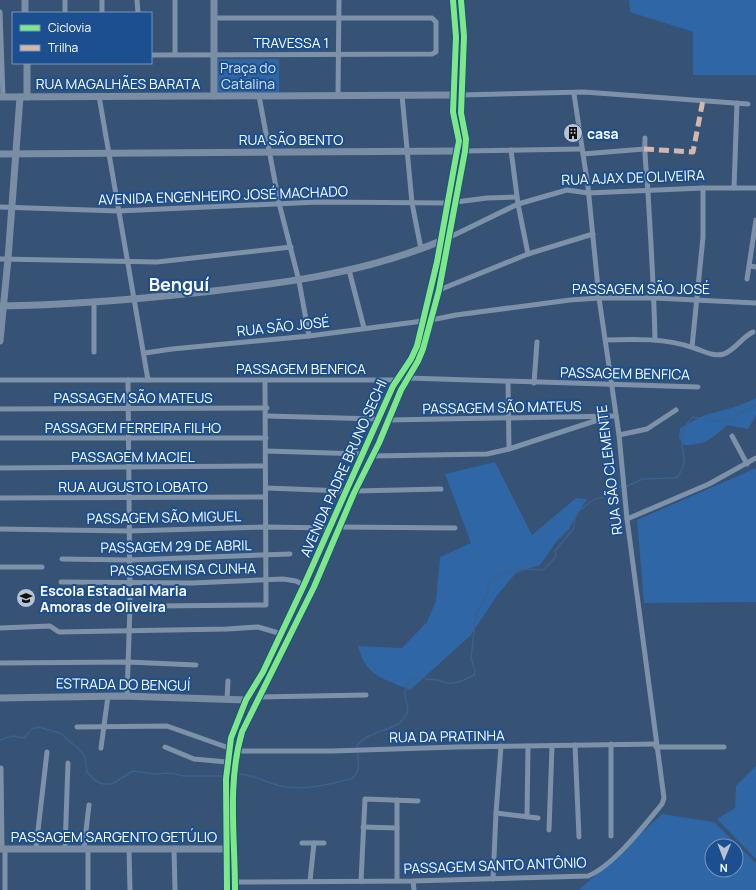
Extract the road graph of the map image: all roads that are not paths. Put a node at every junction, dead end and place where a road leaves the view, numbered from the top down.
1 (25, 0) edge
2 (65, 0) edge
3 (102, 0) edge
4 (137, 0) edge
5 (175, 0) edge
6 (214, 0) edge
7 (339, 0) edge
8 (453, 0) edge
9 (461, 0) edge
10 (0, 12) edge
11 (25, 12) edge
12 (65, 12) edge
13 (102, 12) edge
14 (138, 12) edge
15 (339, 17) junction
16 (214, 18) junction
17 (175, 54) junction
18 (339, 54) junction
19 (152, 55) edge
20 (214, 55) junction
21 (27, 64) edge
22 (574, 94) junction
23 (338, 95) junction
24 (402, 95) junction
25 (453, 95) junction
26 (461, 95) junction
27 (99, 96) junction
28 (214, 96) junction
29 (259, 96) junction
30 (1, 97) edge
31 (24, 97) junction
32 (737, 103) junction
33 (748, 104) dead end
34 (645, 138) dead end
35 (644, 149) junction
36 (510, 150) junction
37 (408, 151) junction
38 (457, 151) junction
39 (465, 151) junction
40 (269, 152) junction
41 (582, 152) junction
42 (108, 153) junction
43 (0, 154) edge
44 (15, 154) junction
45 (703, 188) junction
46 (734, 188) junction
47 (756, 188) edge
48 (648, 190) junction
49 (588, 193) junction
50 (517, 197) junction
51 (456, 202) junction
52 (279, 203) junction
53 (448, 203) junction
54 (412, 204) junction
55 (518, 204) junction
56 (12, 207) junction
57 (0, 208) edge
58 (118, 211) junction
59 (756, 220) edge
60 (593, 234) junction
61 (450, 237) junction
62 (441, 241) junction
63 (291, 247) junction
64 (421, 249) junction
65 (528, 254) junction
66 (0, 259) edge
67 (8, 259) junction
68 (128, 261) junction
69 (750, 266) junction
70 (756, 267) edge
71 (350, 270) junction
72 (747, 279) dead end
73 (299, 280) junction
74 (439, 290) junction
75 (599, 298) junction
76 (654, 298) junction
77 (135, 299) junction
78 (697, 299) junction
79 (94, 302) junction
80 (756, 303) edge
81 (2, 306) edge
82 (431, 320) junction
83 (423, 321) junction
84 (364, 328) junction
85 (753, 332) dead end
86 (309, 336) junction
87 (605, 340) junction
88 (655, 340) junction
89 (0, 341) edge
90 (536, 342) dead end
91 (692, 347) junction
92 (94, 352) dead end
93 (145, 353) junction
94 (407, 378) junction
95 (0, 380) edge
96 (128, 380) junction
97 (148, 380) junction
98 (265, 380) junction
99 (396, 380) junction
100 (508, 382) junction
101 (534, 383) junction
102 (610, 385) junction
103 (698, 387) dead end
104 (266, 408) junction
105 (0, 409) edge
106 (129, 410) junction
107 (676, 410) dead end
108 (266, 416) junction
109 (616, 416) junction
110 (608, 417) junction
111 (509, 418) junction
112 (377, 419) junction
113 (388, 420) junction
114 (619, 435) junction
115 (732, 436) dead end
116 (0, 438) edge
117 (266, 438) junction
118 (130, 439) junction
119 (509, 449) junction
120 (266, 451) junction
121 (363, 454) junction
122 (373, 456) junction
123 (756, 458) edge
124 (747, 464) junction
125 (265, 466) junction
126 (0, 468) edge
127 (129, 468) junction
128 (266, 488) junction
129 (441, 489) dead end
130 (345, 491) junction
131 (356, 491) junction
132 (265, 497) junction
133 (0, 498) edge
134 (130, 498) junction
135 (627, 519) junction
136 (266, 527) junction
137 (339, 527) junction
138 (329, 528) junction
139 (455, 528) dead end
140 (0, 529) edge
141 (129, 531) junction
142 (290, 554) dead end
143 (266, 556) junction
144 (62, 559) dead end
145 (129, 560) junction
146 (0, 567) edge
147 (42, 567) dead end
148 (266, 580) junction
149 (61, 582) dead end
150 (130, 583) junction
151 (304, 585) junction
152 (130, 606) junction
153 (57, 607) dead end
154 (0, 628) edge
155 (130, 632) junction
156 (282, 634) junction
157 (128, 662) junction
158 (0, 663) edge
159 (196, 665) dead end
160 (228, 681) dead end
161 (108, 696) junction
162 (127, 696) junction
163 (366, 696) dead end
164 (259, 697) junction
165 (0, 698) edge
166 (227, 699) junction
167 (246, 700) junction
168 (105, 725) junction
169 (77, 727) dead end
170 (611, 744) junction
171 (575, 745) junction
172 (656, 745) junction
173 (501, 746) junction
174 (528, 746) junction
175 (552, 746) junction
176 (724, 747) dead end
177 (101, 748) dead end
178 (165, 748) dead end
179 (229, 748) junction
180 (238, 751) junction
181 (47, 752) dead end
182 (227, 762) junction
183 (68, 763) dead end
184 (1, 768) dead end
185 (397, 800) junction
186 (418, 802) dead end
187 (90, 805) dead end
188 (496, 813) junction
189 (527, 817) junction
190 (538, 818) dead end
191 (363, 827) junction
192 (397, 828) junction
193 (549, 830) dead end
194 (579, 836) dead end
195 (611, 836) dead end
196 (302, 843) dead end
197 (314, 843) junction
198 (324, 844) dead end
199 (36, 848) junction
200 (65, 848) junction
201 (86, 848) junction
202 (130, 848) junction
203 (174, 848) junction
204 (2, 849) edge
205 (227, 849) junction
206 (493, 879) junction
207 (310, 881) junction
208 (361, 881) junction
209 (397, 881) junction
210 (413, 881) junction
211 (235, 882) junction
212 (5, 890) edge
213 (88, 890) edge
214 (130, 890) edge
215 (175, 890) edge
216 (227, 890) edge
217 (235, 890) edge
218 (414, 890) edge

1 - 11 street
2 - 12 street
3 - 13 street
4 - 14 street
5 - 17 street
6 - 16 street
7 - 15 street
8 - 25 street, AVENIDA PADRE BRUNO SECHI
9 - 26 street, AVENIDA PADRE BRUNO SECHI
10 - 30 street
15 - 16 street
15 - 18 street
15 - 18 street, TRAVESSA 1
16 - 20 street
17 - 19 street, TRAVESSA 1
17 - 20 street, TRAVESSA 1
18 - 20 street, TRAVESSA 1
18 - 23 street
20 - 28 street
21 - 31 street
22 - 26 street
22 - 32 street
22 - 41 street, RUA SÃO CLEMENTE
23 - 24 street, RUA MAGALHÃES BARATA
23 - 29 street, RUA MAGALHÃES BARATA
24 - 25 street, RUA MAGALHÃES BARATA
24 - 37 street
25 - 38 street, AVENIDA PADRE BRUNO SECHI
26 - 39 street, AVENIDA PADRE BRUNO SECHI
27 - 28 street, RUA MAGALHÃES BARATA
27 - 31 street, RUA MAGALHÃES BARATA
27 - 42 street
28 - 29 street, RUA MAGALHÃES BARATA
29 - 40 street
30 - 31 street, RUA MAGALHÃES BARATA
31 - 44 street
32 - 33 street
32 - 46 street
34 - 35 street
35 - 41 street, RUA SÃO BENTO
35 - 48 street
36 - 39 street, RUA SÃO BENTO
36 - 41 street, RUA SÃO BENTO
36 - 50 street
37 - 38 street, RUA SÃO BENTO
37 - 40 street, RUA SÃO BENTO
37 - 54 street
38 - 39 street, RUA SÃO BENTO
38 - 53 street, AVENIDA PADRE BRUNO SECHI
39 - 51 street, AVENIDA PADRE BRUNO SECHI
40 - 42 street, RUA SÃO BENTO
40 - 52 street
41 - 49 street, RUA SÃO CLEMENTE
42 - 44 street, RUA SÃO BENTO
42 - 58 street
43 - 44 street, RUA SÃO BENTO
44 - 56 street
45 - 46 street, RUA AJAX DE OLIVEIRA
45 - 48 street, RUA AJAX DE OLIVEIRA
45 - 78 street
46 - 47 street, RUA AJAX DE OLIVEIRA
48 - 49 street, RUA AJAX DE OLIVEIRA
48 - 76 street
49 - 55 street, RUA AJAX DE OLIVEIRA
49 - 60 street, RUA SÃO CLEMENTE
50 - 51 street
50 - 55 street
51 - 61 street, AVENIDA PADRE BRUNO SECHI
52 - 54 street, AVENIDA ENGENHEIRO JOSÉ MACHADO
52 - 58 street, AVENIDA ENGENHEIRO JOSÉ MACHADO
52 - 63 street
53 - 54 street, AVENIDA ENGENHEIRO JOSÉ MACHADO
53 - 62 street, AVENIDA PADRE BRUNO SECHI
54 - 64 street
55 - 61 street, RUA AJAX DE OLIVEIRA
55 - 65 street
56 - 57 street, AVENIDA ENGENHEIRO JOSÉ MACHADO
56 - 58 street, AVENIDA ENGENHEIRO JOSÉ MACHADO
56 - 67 street
58 - 68 street
59 - 69 street
60 - 65 street
60 - 75 street, RUA SÃO CLEMENTE
61 - 62 street, RUA AJAX DE OLIVEIRA
61 - 74 street, AVENIDA PADRE BRUNO SECHI
62 - 64 street, RUA AJAX DE OLIVEIRA
62 - 83 street, AVENIDA PADRE BRUNO SECHI
63 - 68 street
63 - 73 street
64 - 71 street, RUA AJAX DE OLIVEIRA
65 - 74 street
66 - 67 street
67 - 68 street
67 - 81 street
68 - 77 street
69 - 70 street
69 - 72 street
71 - 73 street, RUA AJAX DE OLIVEIRA
71 - 84 street
73 - 77 street, RUA AJAX DE OLIVEIRA
73 - 86 street
74 - 82 street, AVENIDA PADRE BRUNO SECHI
75 - 76 street, PASSAGEM SÃO JOSÉ
75 - 82 street, PASSAGEM SÃO JOSÉ
75 - 87 street, RUA SÃO CLEMENTE
76 - 78 street, PASSAGEM SÃO JOSÉ
76 - 88 street
77 - 79 street, RUA AJAX DE OLIVEIRA
77 - 93 street
78 - 80 street, PASSAGEM SÃO JOSÉ
78 - 91 street
79 - 81 street, RUA AJAX DE OLIVEIRA
79 - 92 street
81 - 89 street
82 - 94 street, AVENIDA PADRE BRUNO SECHI
83 - 84 street, RUA SÃO JOSÉ
83 - 99 street, AVENIDA PADRE BRUNO SECHI
84 - 86 street, RUA SÃO JOSÉ
85 - 91 street
86 - 93 street, RUA SÃO JOSÉ
87 - 88 street
87 - 102 street, RUA SÃO CLEMENTE
88 - 91 street
90 - 101 street
93 - 97 street
94 - 99 street, PASSAGEM BENFICA
94 - 100 street, PASSAGEM BENFICA
94 - 113 street, AVENIDA PADRE BRUNO SECHI
95 - 96 street, PASSAGEM BENFICA
96 - 97 street, PASSAGEM BENFICA
96 - 106 street
97 - 98 street, PASSAGEM BENFICA
98 - 99 street, PASSAGEM BENFICA
98 - 104 street
99 - 112 street, AVENIDA PADRE BRUNO SECHI
100 - 101 street, PASSAGEM BENFICA
100 - 111 street
101 - 102 street, PASSAGEM BENFICA
102 - 103 street, PASSAGEM BENFICA
102 - 109 street, RUA SÃO CLEMENTE
104 - 106 street, PASSAGEM SÃO MATEUS
104 - 108 street
105 - 106 street, PASSAGEM SÃO MATEUS
106 - 118 street
107 - 114 street
108 - 112 street
108 - 117 street
109 - 110 street, PASSAGEM SÃO MATEUS
109 - 114 street, RUA SÃO CLEMENTE
110 - 111 street, PASSAGEM SÃO MATEUS
110 - 119 street
111 - 113 street, PASSAGEM SÃO MATEUS
111 - 119 street
112 - 121 street, AVENIDA PADRE BRUNO SECHI
113 - 122 street, AVENIDA PADRE BRUNO SECHI
114 - 135 street, RUA SÃO CLEMENTE
115 - 124 street
116 - 118 street, PASSAGEM FERREIRA FILHO
117 - 118 street, PASSAGEM FERREIRA FILHO
117 - 120 street
118 - 127 street
119 - 122 street
120 - 121 street
120 - 125 street
121 - 130 street, AVENIDA PADRE BRUNO SECHI
122 - 131 street, AVENIDA PADRE BRUNO SECHI
123 - 124 street
124 - 135 street
125 - 127 street, PASSAGEM MACIEL
125 - 128 street
126 - 127 street, PASSAGEM MACIEL
127 - 134 street
128 - 130 street
128 - 132 street
129 - 131 street
130 - 138 street, AVENIDA PADRE BRUNO SECHI
131 - 137 street, AVENIDA PADRE BRUNO SECHI
132 - 134 street, RUA AUGUSTO LOBATO
132 - 136 street
133 - 134 street, RUA AUGUSTO LOBATO
134 - 141 street
135 - 172 street, RUA SÃO CLEMENTE
136 - 138 street, PASSAGEM SÃO MIGUEL
136 - 141 street, PASSAGEM SÃO MIGUEL
136 - 143 street
137 - 139 street
137 - 164 street, AVENIDA PADRE BRUNO SECHI
138 - 151 street, AVENIDA PADRE BRUNO SECHI
140 - 141 street, PASSAGEM SÃO MIGUEL
141 - 145 street
142 - 143 street, PASSAGEM 29 DE ABRIL
143 - 145 street, PASSAGEM 29 DE ABRIL
143 - 148 street
144 - 145 street, PASSAGEM 29 DE ABRIL
145 - 150 street
146 - 147 street
148 - 150 street, PASSAGEM ISA CUNHA
148 - 151 street, PASSAGEM ISA CUNHA
148 - 152 street
149 - 150 street, PASSAGEM ISA CUNHA
150 - 152 street
151 - 156 street, AVENIDA PADRE BRUNO SECHI
152 - 153 street
152 - 155 street
154 - 155 street
155 - 156 street
155 - 157 street
156 - 167 street, AVENIDA PADRE BRUNO SECHI
157 - 158 street
157 - 159 street
157 - 162 street
160 - 166 street
161 - 162 street, ESTRADA DO BENGUÍ
161 - 165 street, ESTRADA DO BENGUÍ
161 - 168 street
162 - 166 street, ESTRADA DO BENGUÍ
163 - 164 street
164 - 180 street, AVENIDA PADRE BRUNO SECHI
166 - 167 street, ESTRADA DO BENGUÍ
167 - 179 street, AVENIDA PADRE BRUNO SECHI
168 - 169 street
168 - 177 street
168 - 179 street
170 - 171 street, RUA DA PRATINHA
170 - 172 street, RUA DA PRATINHA
170 - 195 street
171 - 175 street, RUA DA PRATINHA
171 - 194 street
172 - 176 street, RUA DA PRATINHA
172 - 206 street, PASSAGEM SANTO ANTÔNIO
173 - 174 street, RUA DA PRATINHA
173 - 180 street, RUA DA PRATINHA
173 - 188 street
174 - 175 street, RUA DA PRATINHA
174 - 189 street
175 - 193 street
178 - 182 street
179 - 182 street, AVENIDA PADRE BRUNO SECHI
180 - 211 street, AVENIDA PADRE BRUNO SECHI
181 - 199 street
182 - 205 street, AVENIDA PADRE BRUNO SECHI
183 - 200 street
184 - 204 street
185 - 186 street
185 - 191 street
185 - 192 street
187 - 201 street
188 - 189 street
188 - 206 street
189 - 190 street
191 - 192 street
191 - 208 street
192 - 209 street
196 - 197 street
197 - 198 street
197 - 207 street
199 - 200 street, PASSAGEM SARGENTO GETÚLIO
199 - 204 street, PASSAGEM SARGENTO GETÚLIO
200 - 201 street, PASSAGEM SARGENTO GETÚLIO
201 - 202 street, PASSAGEM SARGENTO GETÚLIO
201 - 213 street
202 - 203 street, PASSAGEM SARGENTO GETÚLIO
202 - 214 street
203 - 205 street, PASSAGEM SARGENTO GETÚLIO
203 - 215 street
204 - 212 street
205 - 216 street, AVENIDA PADRE BRUNO SECHI
206 - 210 street, PASSAGEM SANTO ANTÔNIO
207 - 208 street, PASSAGEM SANTO ANTÔNIO
207 - 211 street, PASSAGEM SANTO ANTÔNIO
208 - 209 street, PASSAGEM SANTO ANTÔNIO
209 - 210 street, PASSAGEM SANTO ANTÔNIO
210 - 218 street
211 - 217 street, AVENIDA PADRE BRUNO SECHI

